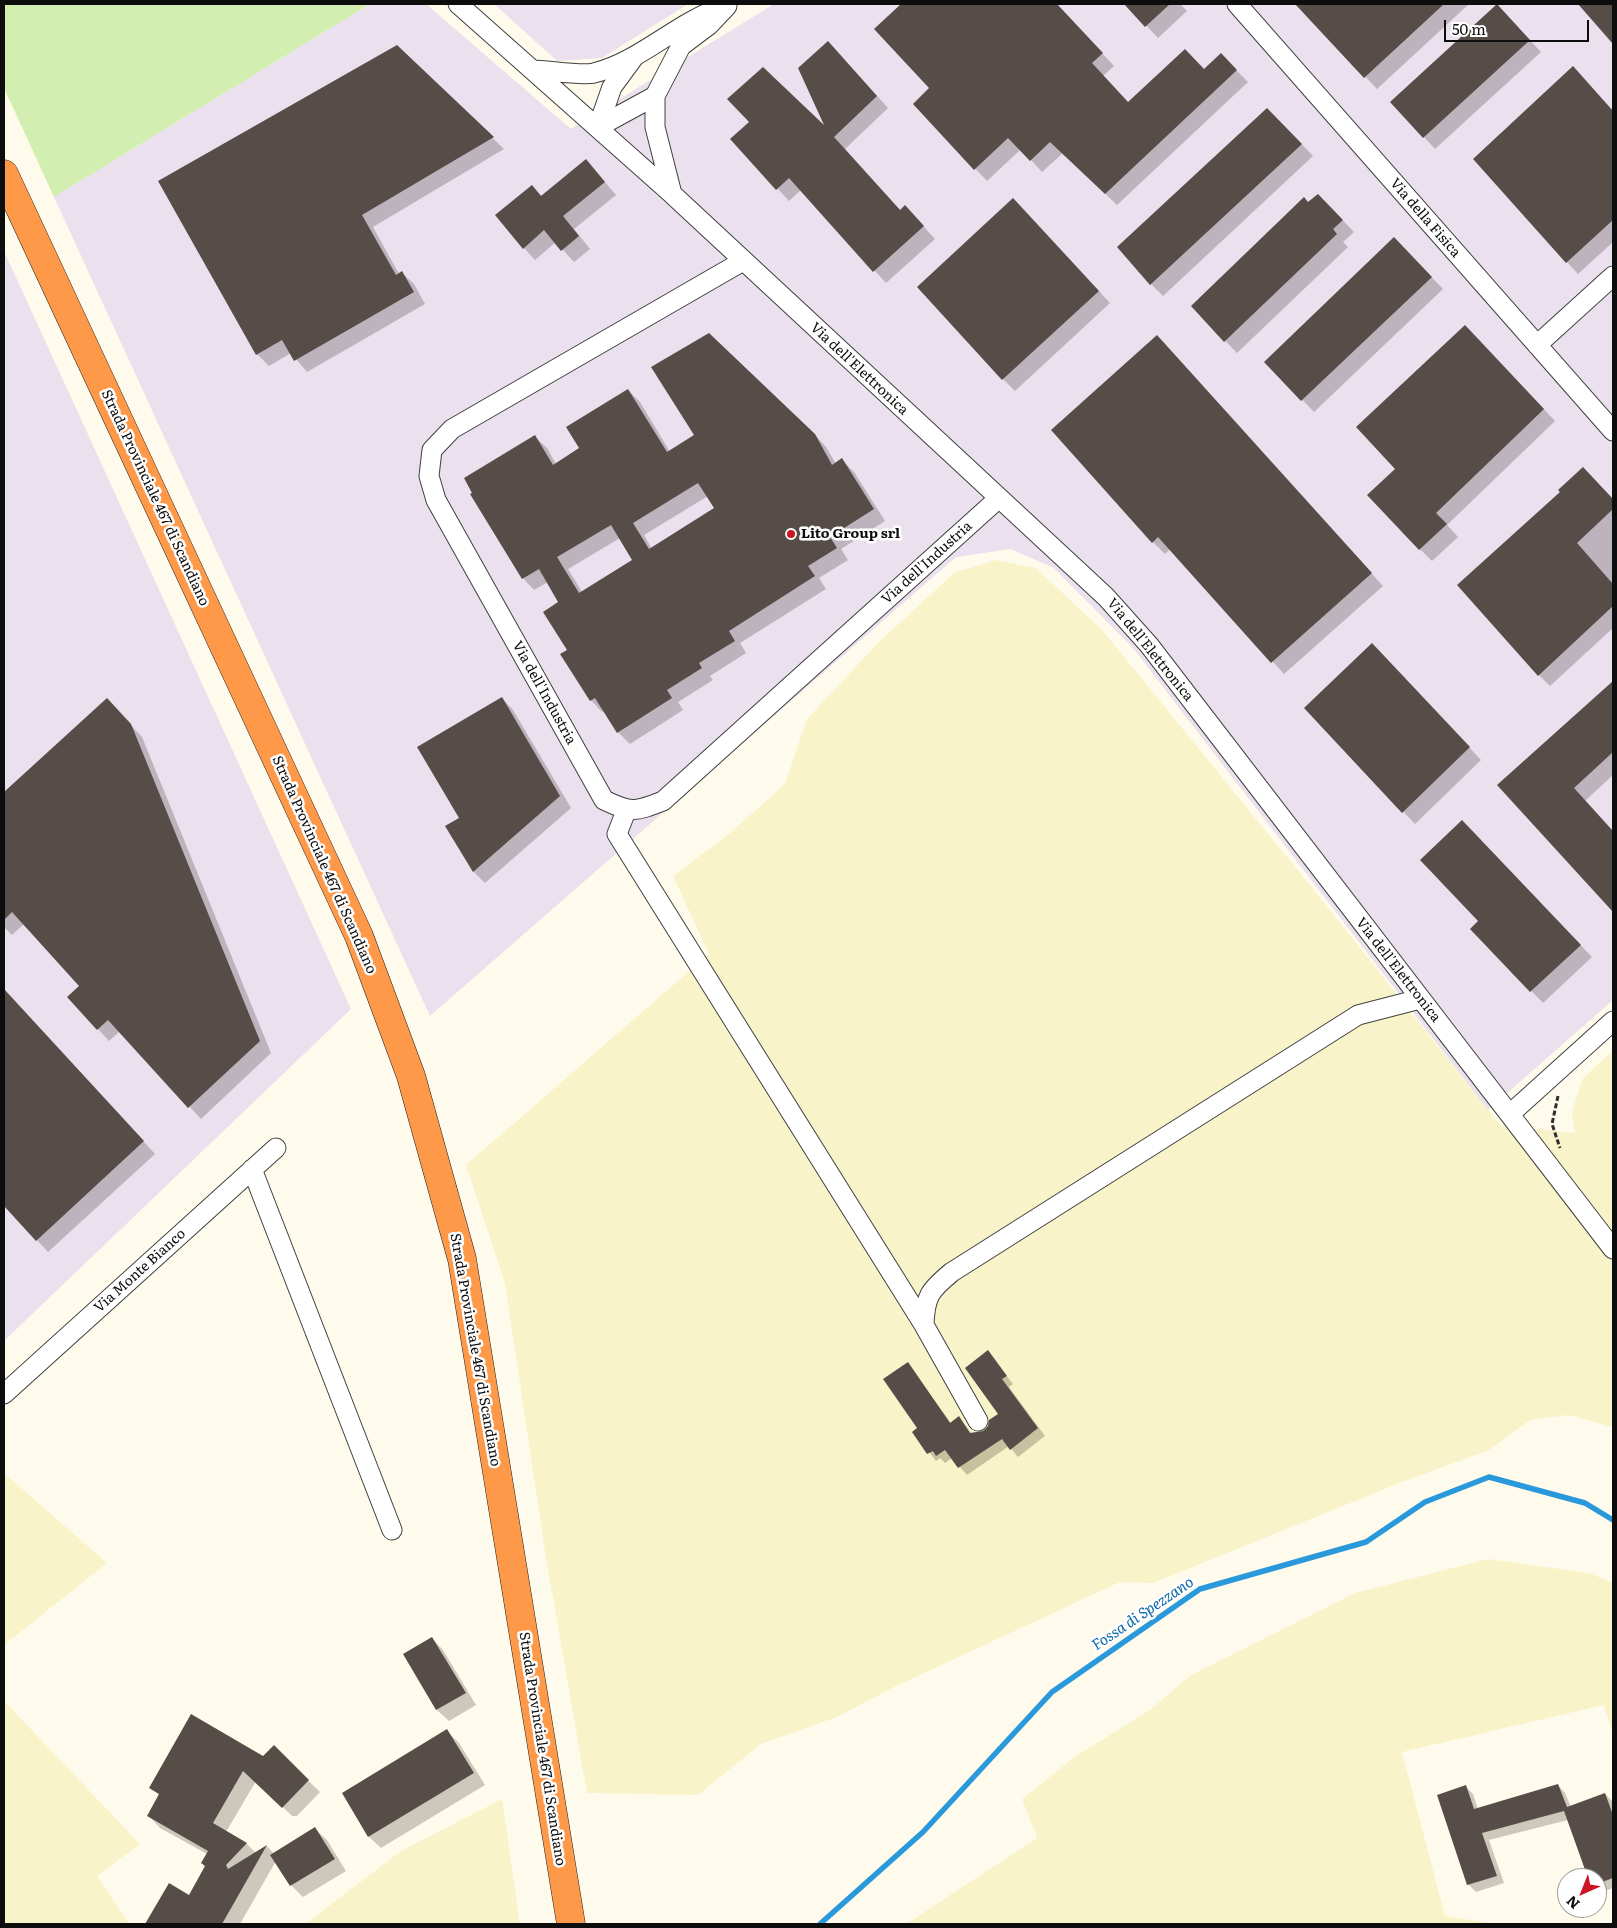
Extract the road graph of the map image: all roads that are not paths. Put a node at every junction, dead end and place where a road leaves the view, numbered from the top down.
1 (458, 4) edge
2 (1237, 4) edge
3 (729, 5) edge
4 (634, 57) junction
5 (533, 70) junction
6 (655, 96) junction
7 (598, 127) junction
8 (4, 174) edge
9 (672, 194) junction
10 (743, 261) junction
11 (1613, 276) edge
12 (1537, 345) junction
13 (1613, 431) edge
14 (999, 498) junction
15 (626, 810) junction
16 (1420, 999) junction
17 (1613, 1021) edge
18 (1510, 1114) junction
19 (276, 1148) dead end
20 (252, 1170) junction
21 (1613, 1249) edge
22 (924, 1325) junction
23 (4, 1394) edge
24 (978, 1421) dead end
25 (392, 1530) dead end
26 (571, 1924) edge

1 - 5 street, Via dell'Elettronica
2 - 12 street, Via della Fisica
3 - 4 street
3 - 6 street
4 - 5 street
4 - 7 street
5 - 7 street, Via dell'Elettronica
6 - 7 street
6 - 9 street
7 - 9 street, Via dell'Elettronica
8 - 26 highway, Strada Provinciale 467 di Scandiano
9 - 10 street, Via dell'Elettronica
10 - 14 street, Via dell'Elettronica
10 - 15 street, Via dell'Industria
11 - 12 street
12 - 13 street, Via della Fisica
14 - 15 street, Via dell'Industria
14 - 16 street, Via dell'Elettronica
15 - 22 street
16 - 18 street, Via dell'Elettronica
16 - 22 street
17 - 18 street
18 - 21 street, Via dell'Elettronica
19 - 20 street, Via Monte Bianco
20 - 23 street, Via Monte Bianco
20 - 25 street
22 - 24 street

